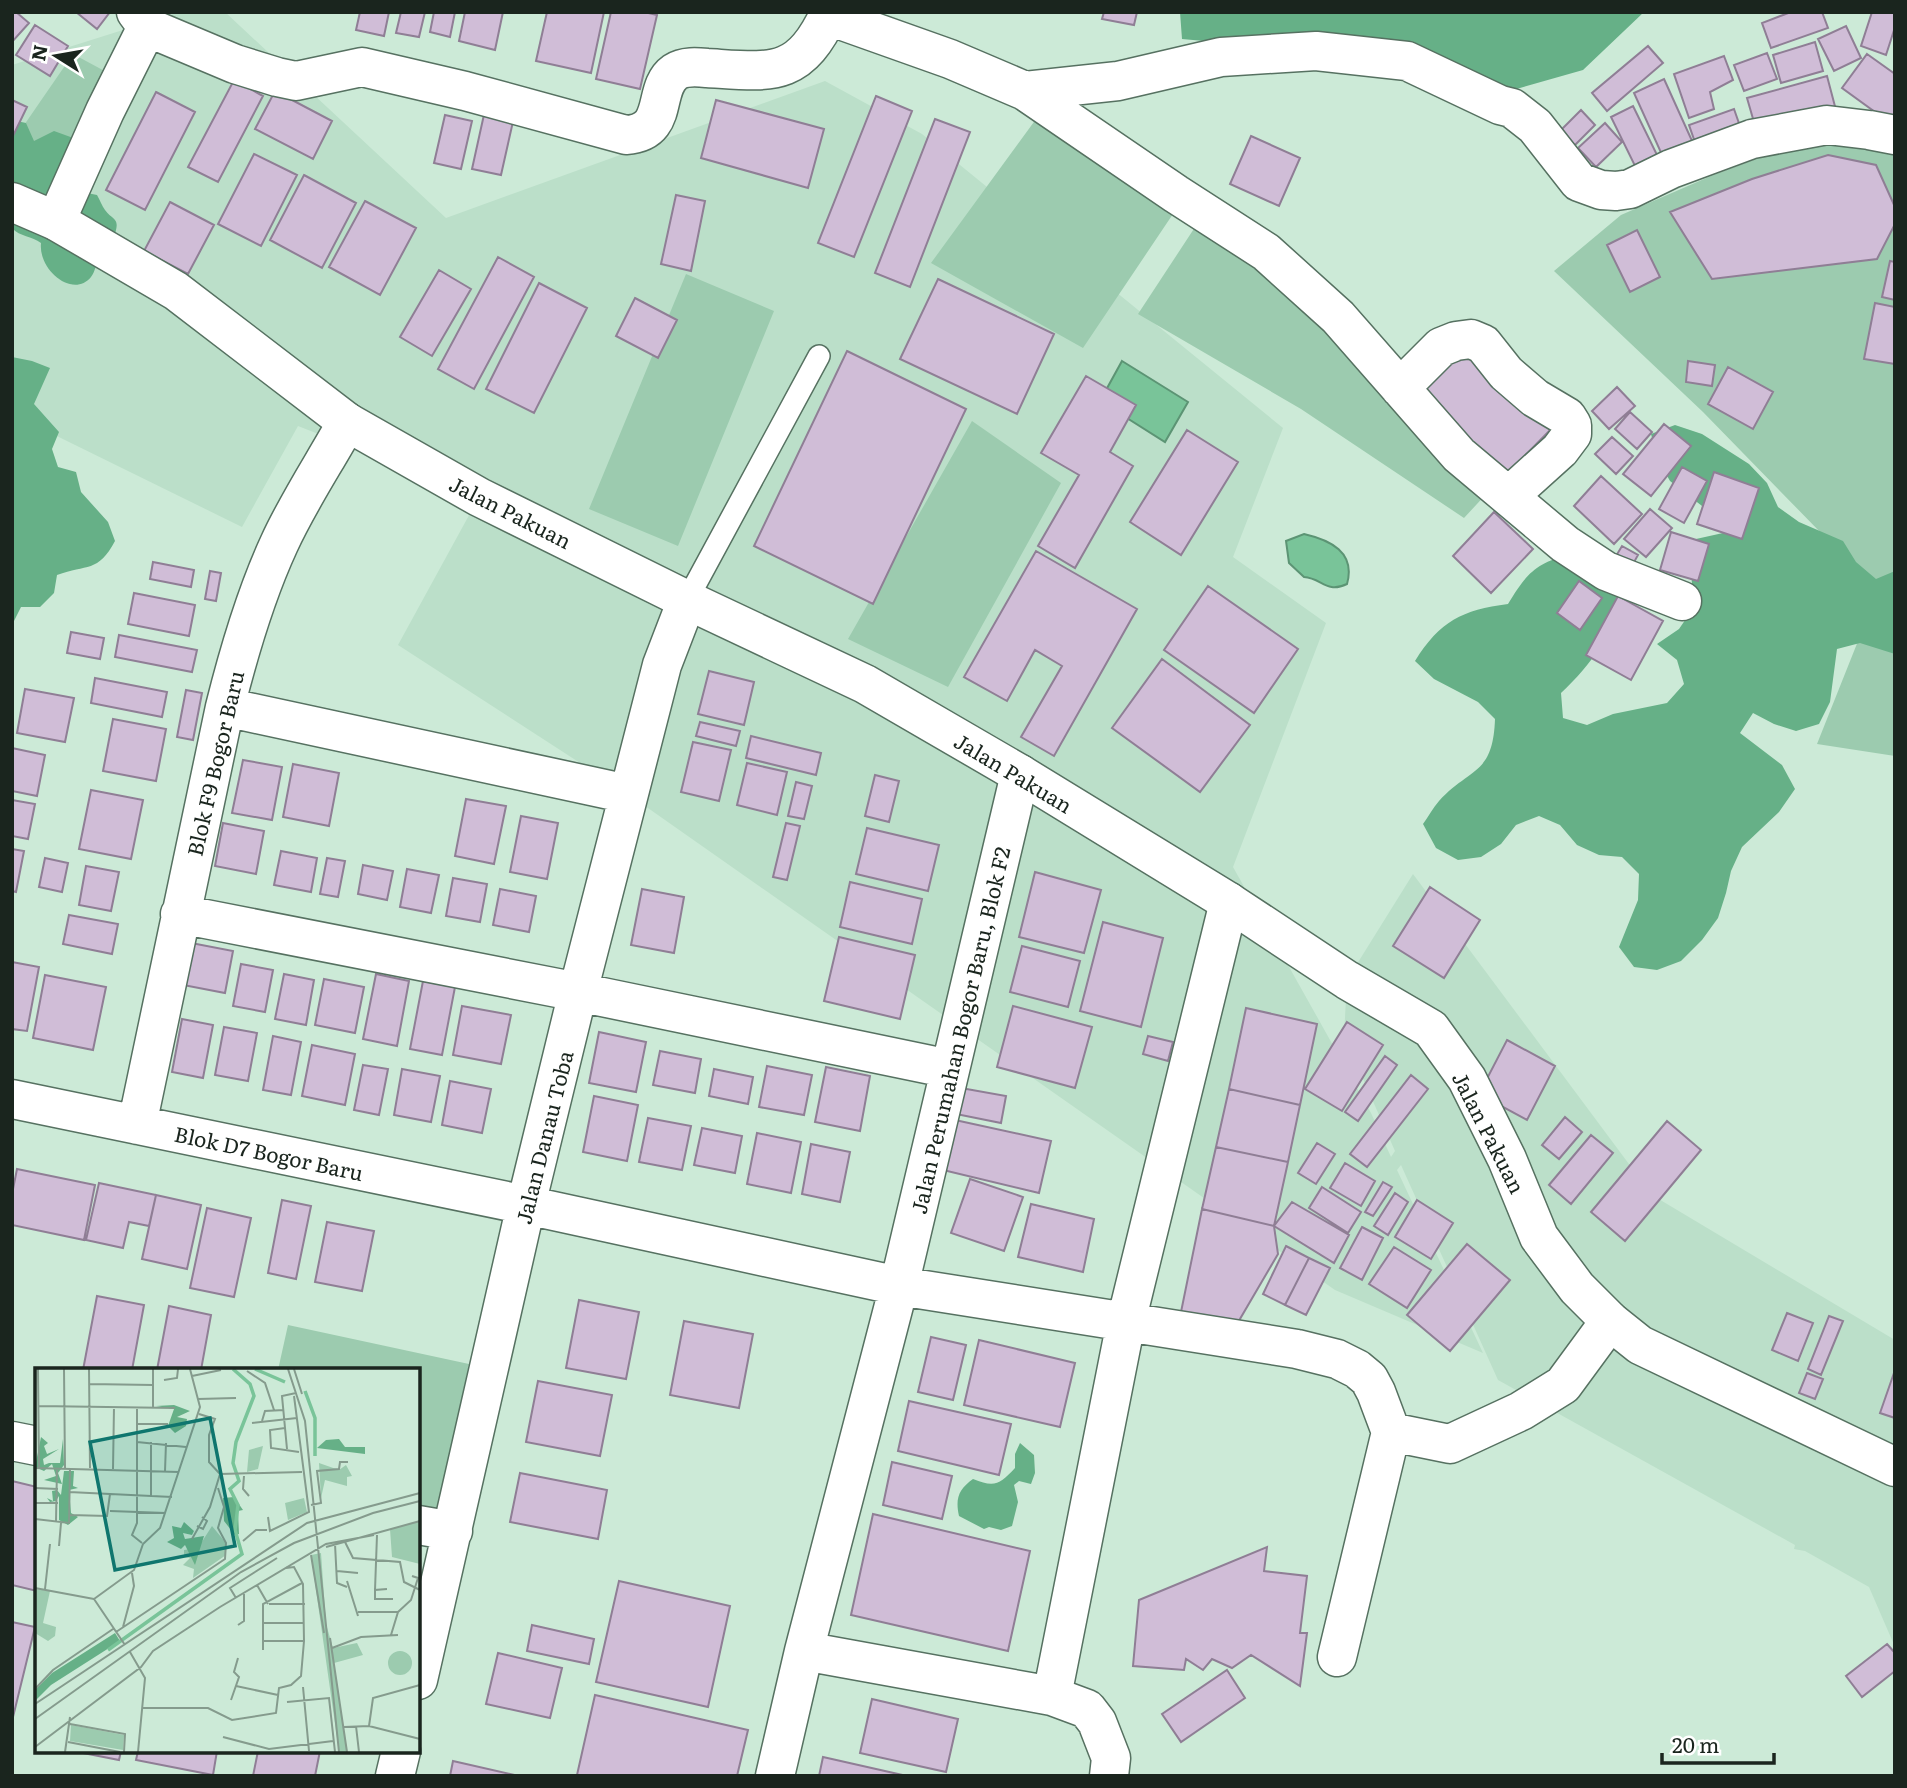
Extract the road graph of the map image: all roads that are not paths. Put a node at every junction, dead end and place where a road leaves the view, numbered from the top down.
1 (830, 14) edge
2 (141, 20) edge
3 (1025, 90) junction
4 (1895, 135) edge
5 (12, 202) edge
6 (56, 221) junction
7 (819, 356) dead end
8 (1400, 388) junction
9 (347, 422) junction
10 (1509, 496) junction
11 (687, 600) junction
12 (1682, 601) dead end
13 (225, 707) junction
14 (1020, 774) junction
15 (628, 794) junction
16 (1229, 902) junction
17 (180, 914) junction
18 (578, 992) junction
19 (950, 1069) junction
20 (12, 1099) edge
21 (137, 1125) junction
22 (526, 1205) junction
23 (899, 1286) junction
24 (1610, 1321) junction
25 (1126, 1322) junction
26 (1391, 1432) junction
27 (12, 1441) edge
28 (35, 1446) edge
29 (1895, 1467) edge
30 (436, 1528) edge
31 (804, 1651) junction
32 (1337, 1657) dead end
33 (420, 1663) edge
34 (1052, 1696) junction
35 (401, 1753) edge
36 (396, 1776) edge
37 (775, 1776) edge
38 (1109, 1776) edge

1 - 2 street
1 - 3 street
2 - 6 street
3 - 4 street
3 - 8 street
5 - 6 street, Jalan Pakuan
6 - 9 street, Jalan Pakuan
7 - 11 lane
8 - 10 street
8 - 10 street
9 - 11 street, Jalan Pakuan
9 - 13 street, Blok F9 Bogor Baru
10 - 12 street
11 - 14 street, Jalan Pakuan
11 - 15 street, Jalan Danau Toba
13 - 15 street
13 - 17 street, Blok F9 Bogor Baru
14 - 16 street, Jalan Pakuan
14 - 19 street, Jalan Perumahan Bogor Baru, Blok F2
15 - 18 street, Jalan Danau Toba
16 - 24 street, Jalan Pakuan
16 - 25 street
17 - 18 street
17 - 21 street, Blok F9 Bogor Baru
18 - 19 street
18 - 22 street, Jalan Danau Toba
19 - 23 street, Jalan Perumahan Bogor Baru, Blok F2
20 - 21 street, Blok D7 Bogor Baru
21 - 22 street, Blok D7 Bogor Baru
22 - 23 street, Blok D7 Bogor Baru
22 - 30 street, Jalan Danau Toba
23 - 25 street, Blok D7 Bogor Baru
23 - 31 street, Jalan Perumahan Bogor Baru, Blok F2
24 - 26 street
24 - 29 street, Jalan Pakuan
25 - 26 street, Blok D7 Bogor Baru
25 - 34 street
26 - 32 street
27 - 28 street
30 - 33 street, Jalan Danau Toba
31 - 34 street
31 - 37 street, Jalan Perumahan Bogor Baru, Blok F2
34 - 38 street
35 - 36 street

